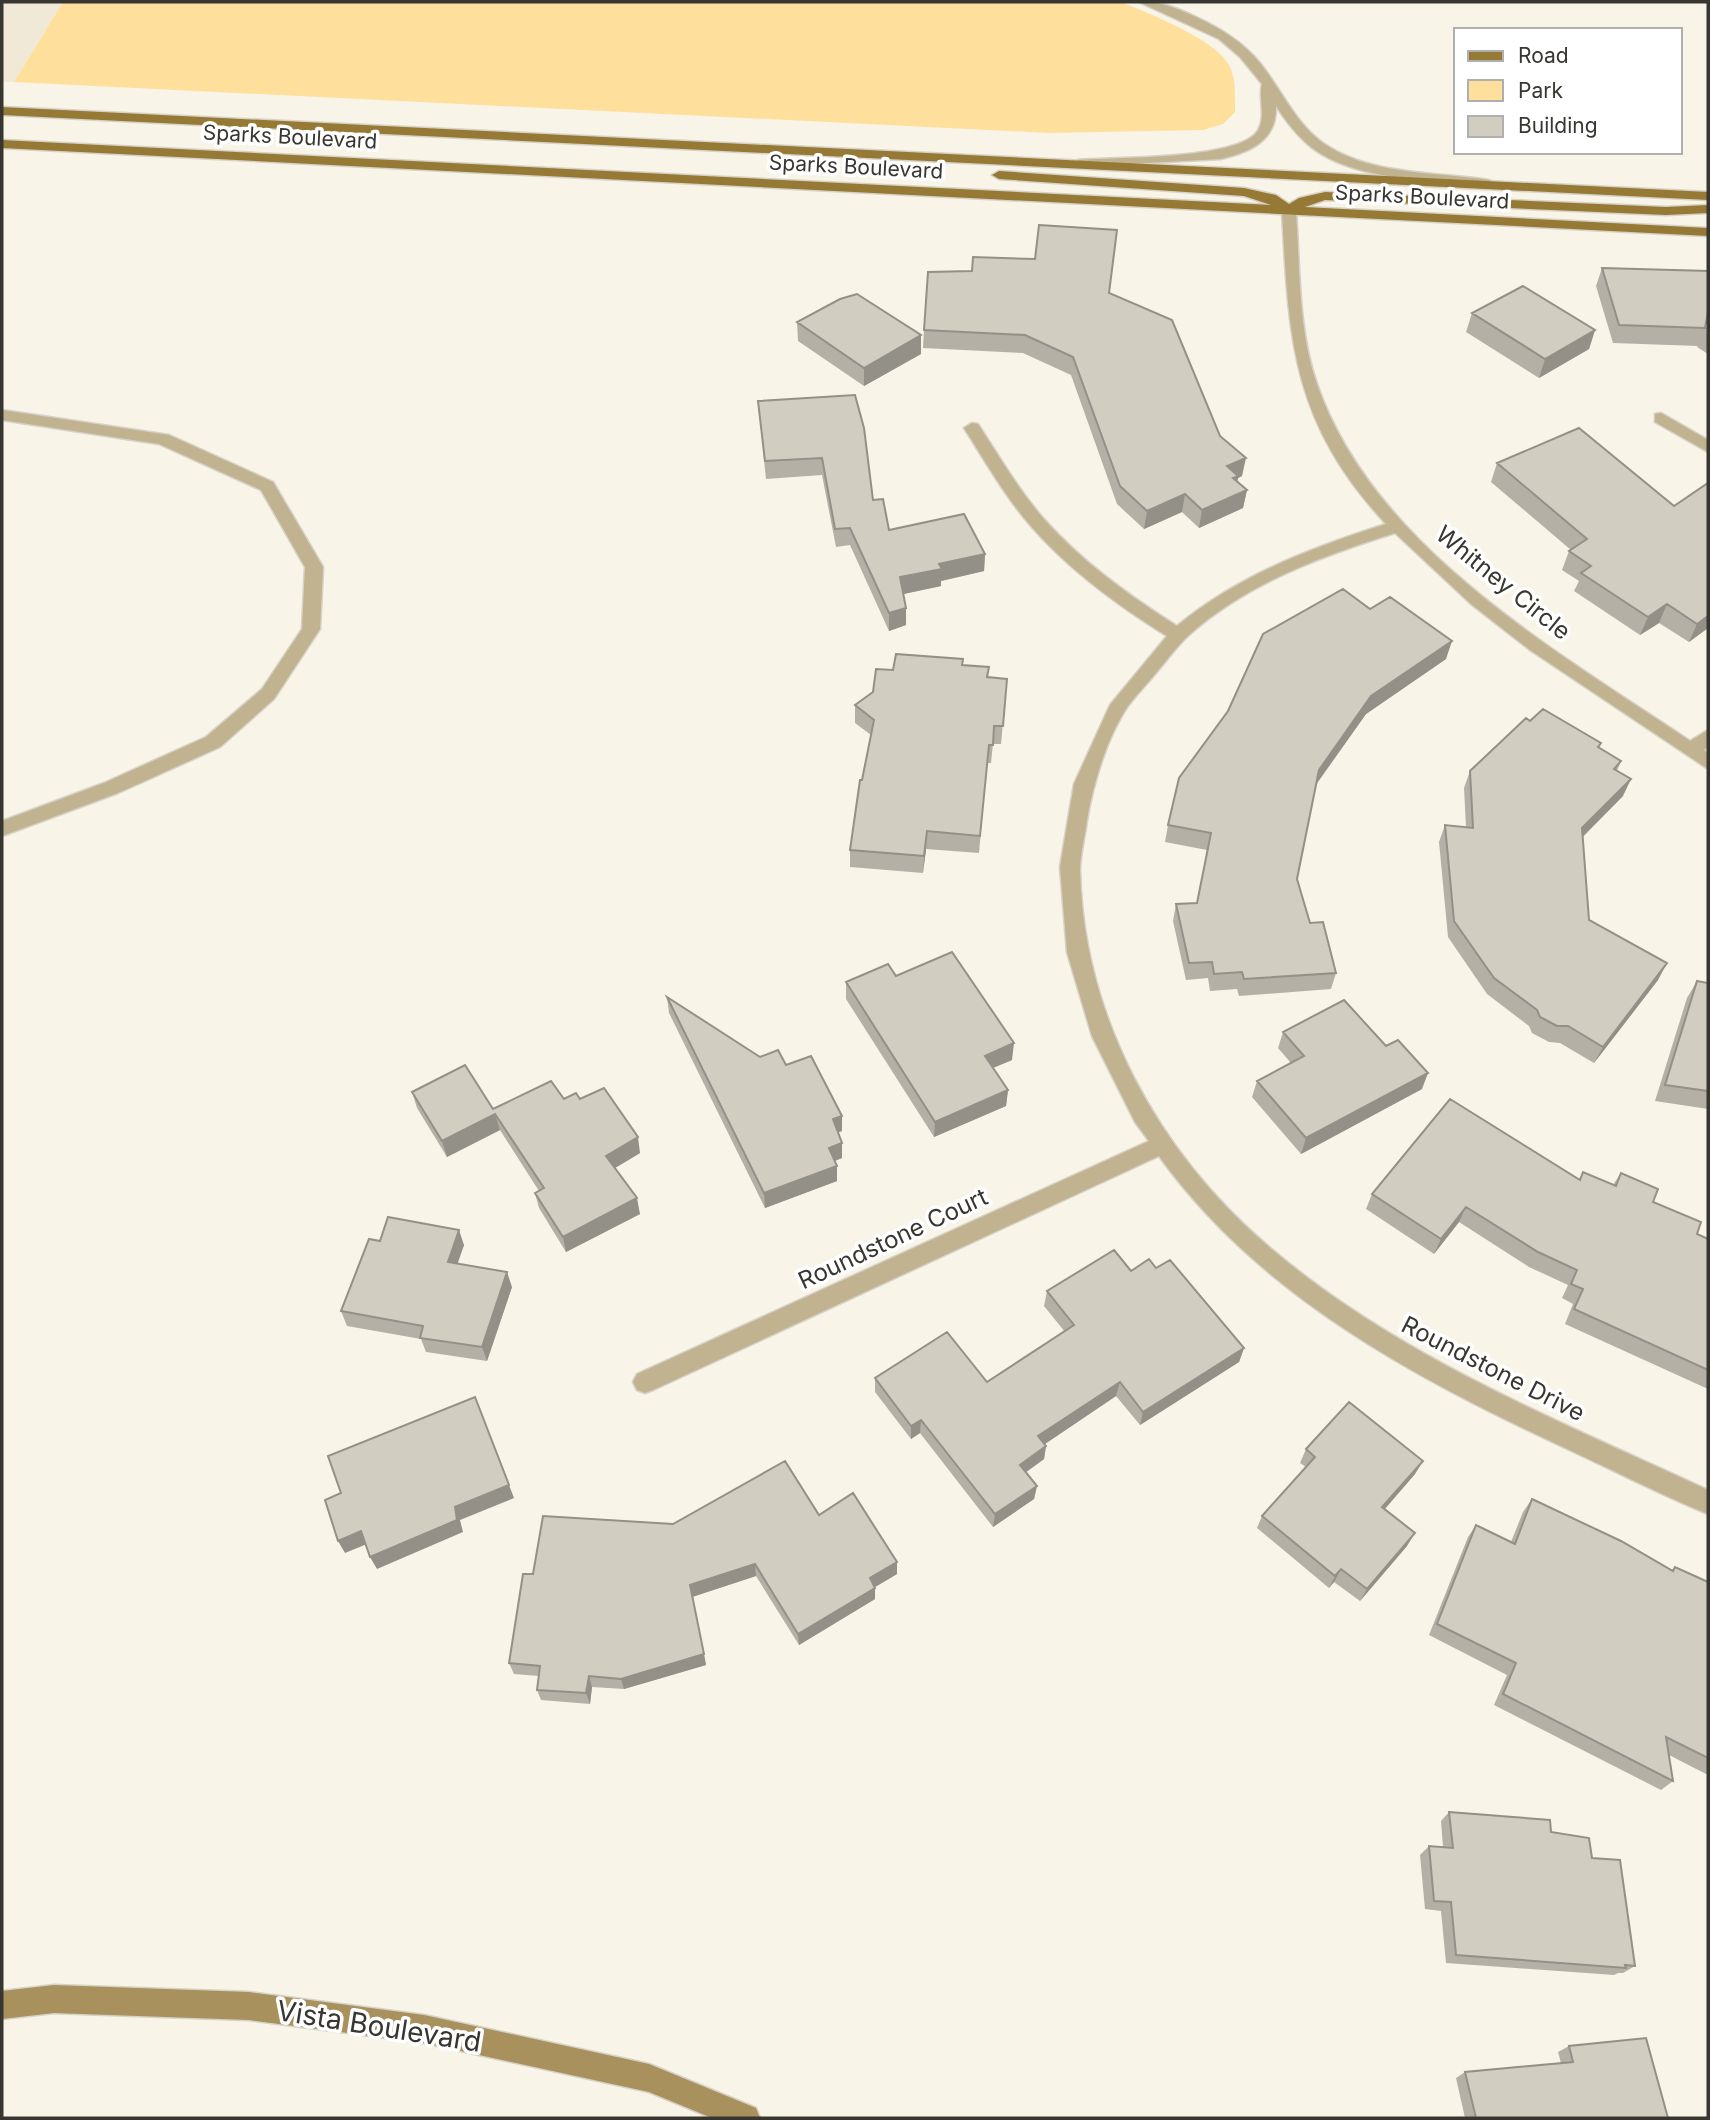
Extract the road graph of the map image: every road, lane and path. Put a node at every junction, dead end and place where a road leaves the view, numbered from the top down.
1 (1146, 2) edge
2 (1266, 82) junction
3 (2, 111) edge
4 (2, 144) edge
5 (706, 146) junction
6 (1070, 164) junction
7 (1522, 189) junction
8 (1708, 196) edge
9 (1708, 209) edge
10 (1289, 211) junction
11 (1708, 232) edge
12 (2, 415) edge
13 (1661, 418) dead end
14 (972, 428) dead end
15 (1708, 447) edge
16 (1396, 526) junction
17 (1178, 635) junction
18 (1708, 737) edge
19 (1691, 750) junction
20 (1708, 762) edge
21 (2, 829) edge
22 (1162, 1145) junction
23 (645, 1382) dead end
24 (1708, 1502) edge
25 (2, 2005) edge
26 (746, 2118) edge

1 - 2 street
2 - 6 street
2 - 7 street
3 - 5 main road, Sparks Boulevard
4 - 10 main road, Sparks Boulevard
5 - 6 main road, Sparks Boulevard
5 - 10 main road
6 - 7 main road, Sparks Boulevard
7 - 8 main road, Sparks Boulevard
9 - 10 main road
10 - 11 main road, Sparks Boulevard
10 - 16 street, Whitney Circle
12 - 21 street
13 - 15 street
14 - 17 street
16 - 17 street, Roundstone Drive
16 - 19 street, Whitney Circle
17 - 22 street, Roundstone Drive
18 - 19 street
19 - 20 street, Whitney Circle
22 - 23 street, Roundstone Court
22 - 24 street, Roundstone Drive
25 - 26 main road, Vista Boulevard

